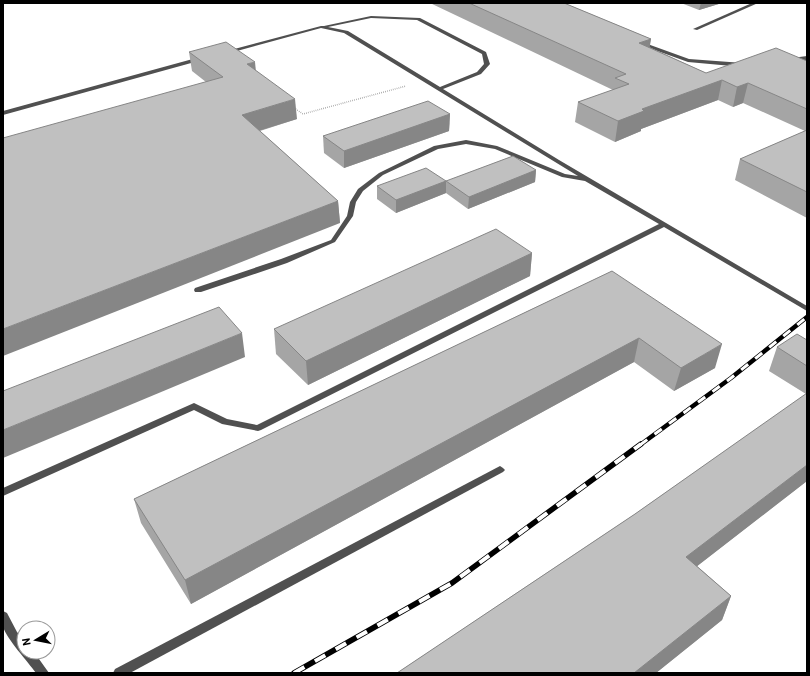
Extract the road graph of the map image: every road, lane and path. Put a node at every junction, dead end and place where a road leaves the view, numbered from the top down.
1 (756, 3) edge
2 (321, 27) junction
3 (695, 29) dead end
4 (636, 41) edge
5 (221, 53) edge
6 (207, 57) edge
7 (807, 58) edge
8 (786, 61) edge
9 (750, 64) edge
10 (425, 81) junction
11 (440, 89) junction
12 (290, 105) edge
13 (3, 113) edge
14 (589, 180) junction
15 (665, 224) junction
16 (198, 290) dead end
17 (807, 309) edge
18 (500, 470) dead end
19 (3, 492) edge
20 (3, 616) edge
21 (16, 639) edge
22 (33, 660) edge
23 (43, 673) edge
24 (119, 673) edge

1 - 3 lane
2 - 5 lane
2 - 10 lane
2 - 11 lane
4 - 9 lane
6 - 13 lane
7 - 8 lane
10 - 11 lane
10 - 12 path
11 - 14 lane
14 - 15 lane
14 - 16 lane
15 - 17 lane
15 - 19 lane
18 - 24 lane
20 - 21 lane
22 - 23 lane

